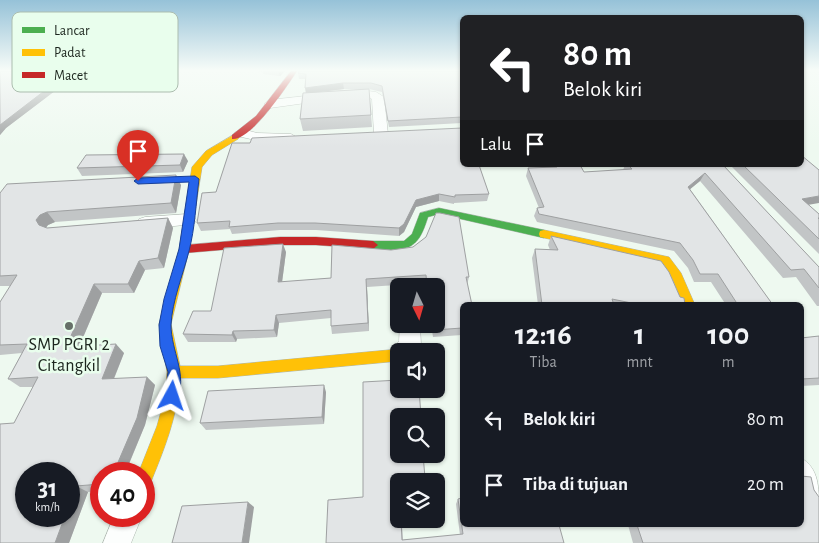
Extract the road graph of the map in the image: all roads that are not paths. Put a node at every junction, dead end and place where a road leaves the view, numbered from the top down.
1 (276, 96) edge
2 (335, 96) edge
3 (377, 96) edge
4 (270, 104) junction
5 (242, 133) junction
6 (382, 134) edge
7 (301, 138) edge
8 (195, 179) junction
9 (176, 180) edge
10 (188, 220) junction
11 (131, 224) edge
12 (185, 249) junction
13 (689, 302) edge
14 (390, 356) edge
15 (174, 372) junction
16 (150, 462) edge
17 (804, 475) edge
18 (819, 496) edge
19 (124, 527) edge
20 (117, 543) edge

1 - 4 street
2 - 4 street
3 - 6 street
4 - 5 street
5 - 7 street
5 - 8 street
8 - 9 street
8 - 10 street
10 - 11 street
10 - 12 street
12 - 13 street
12 - 15 street
14 - 15 street
15 - 16 street
17 - 18 street
19 - 20 street

